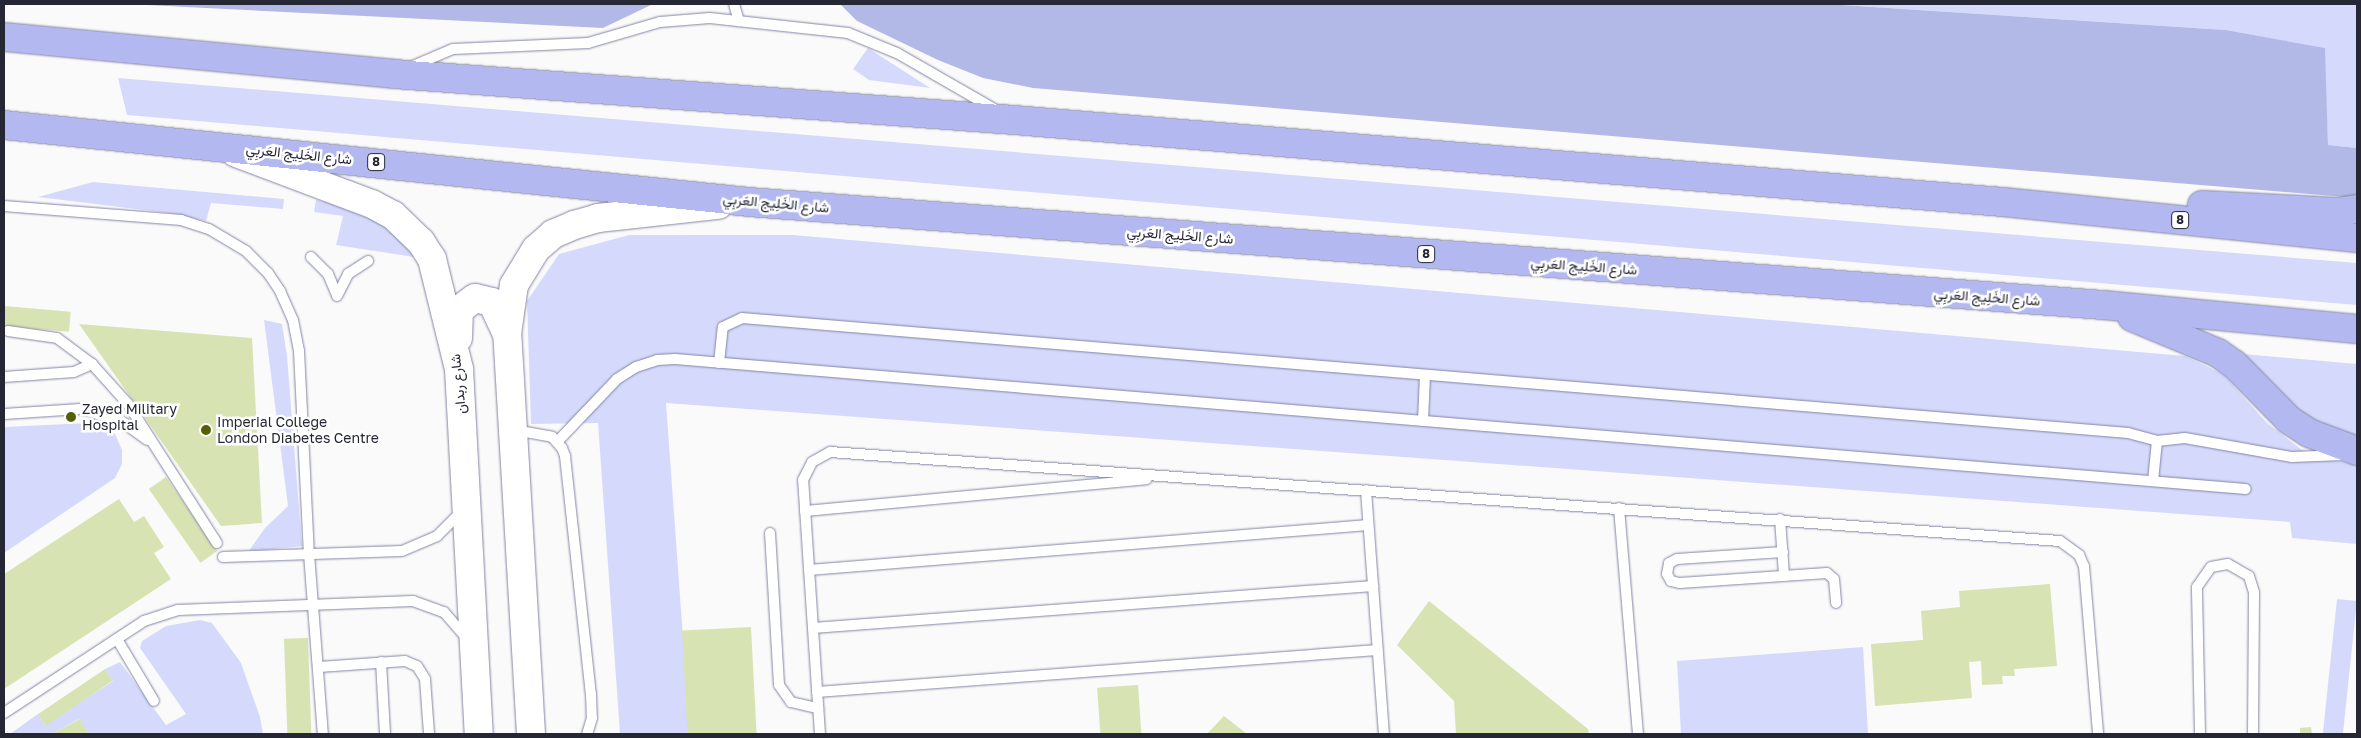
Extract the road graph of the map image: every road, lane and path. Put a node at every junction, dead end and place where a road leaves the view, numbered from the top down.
1 (734, 4) edge
2 (738, 21) junction
3 (4, 37) edge
4 (395, 74) junction
5 (1014, 120) junction
6 (4, 125) edge
7 (214, 145) junction
8 (749, 202) junction
9 (2003, 202) junction
10 (4, 206) edge
11 (2357, 210) edge
12 (2357, 238) edge
13 (311, 257) dead end
14 (368, 261) dead end
15 (2103, 305) junction
16 (2357, 329) edge
17 (8, 330) dead end
18 (508, 334) junction
19 (719, 363) junction
20 (92, 364) junction
21 (459, 369) junction
22 (1426, 375) junction
23 (4, 376) edge
24 (4, 414) edge
25 (1423, 421) junction
26 (513, 430) junction
27 (558, 441) junction
28 (2157, 441) junction
29 (154, 447) junction
30 (2357, 453) edge
31 (1178, 476) junction
32 (2153, 482) junction
33 (2246, 489) dead end
34 (1366, 490) junction
35 (466, 507) junction
36 (1619, 508) junction
37 (805, 511) junction
38 (1780, 519) junction
39 (1368, 525) junction
40 (770, 533) dead end
41 (217, 543) dead end
42 (1783, 552) junction
43 (309, 554) junction
44 (223, 557) dead end
45 (809, 570) junction
46 (1784, 575) junction
47 (1373, 586) junction
48 (1836, 603) dead end
49 (315, 605) junction
50 (813, 628) junction
51 (117, 639) junction
52 (474, 650) junction
53 (1377, 650) junction
54 (382, 662) junction
55 (319, 667) junction
56 (817, 692) junction
57 (154, 701) dead end
58 (818, 708) junction
59 (4, 713) edge
60 (323, 734) edge
61 (385, 734) edge
62 (429, 734) edge
63 (479, 734) edge
64 (531, 734) edge
65 (588, 734) edge
66 (820, 734) edge
67 (1384, 734) edge
68 (1638, 734) edge
69 (2098, 734) edge
70 (2200, 734) edge
71 (2253, 734) edge

1 - 2 lane
2 - 4 lane
2 - 5 lane
3 - 4 highway, 8
4 - 5 highway, 8
5 - 9 highway, 8
6 - 7 highway, شارع الخَلِيج العَربِي / 8
7 - 8 highway, شارع الخَلِيج العَربِي / 8
7 - 21 main road, شارع ربدان
8 - 15 highway, شارع الخَلِيج العَربِي / 8
8 - 18 main road
9 - 11 highway
9 - 12 highway, 8
10 - 43 lane
13 - 14 lane
15 - 16 highway, شارع الخَلِيج العَربِي / 8
15 - 30 highway
17 - 20 lane
18 - 21 main road
18 - 26 main road
19 - 22 lane
19 - 25 lane
19 - 27 lane
20 - 23 lane
20 - 29 lane
21 - 35 main road, شارع ربدان
22 - 25 lane
22 - 28 lane
24 - 29 lane
25 - 32 lane
26 - 27 lane
26 - 64 main road
27 - 65 lane
28 - 30 lane
28 - 32 lane
29 - 41 lane
31 - 34 lane
31 - 37 lane
31 - 37 lane
32 - 33 lane
34 - 36 lane
34 - 39 lane
35 - 43 lane
35 - 52 main road, شارع ربدان
36 - 38 lane
36 - 68 lane
37 - 45 lane
38 - 42 lane
38 - 69 lane
39 - 45 lane
39 - 47 lane
40 - 58 lane
42 - 46 lane
42 - 46 lane
43 - 44 lane
43 - 49 lane
45 - 50 lane
46 - 48 lane
47 - 50 lane
47 - 53 lane
49 - 51 lane
49 - 52 lane
49 - 55 lane
50 - 56 lane
51 - 57 lane
51 - 59 lane
52 - 63 main road, شارع ربدان
53 - 56 lane
53 - 67 lane
54 - 55 lane
54 - 61 lane
54 - 62 lane
55 - 60 lane
56 - 58 lane
58 - 66 lane
70 - 71 lane

